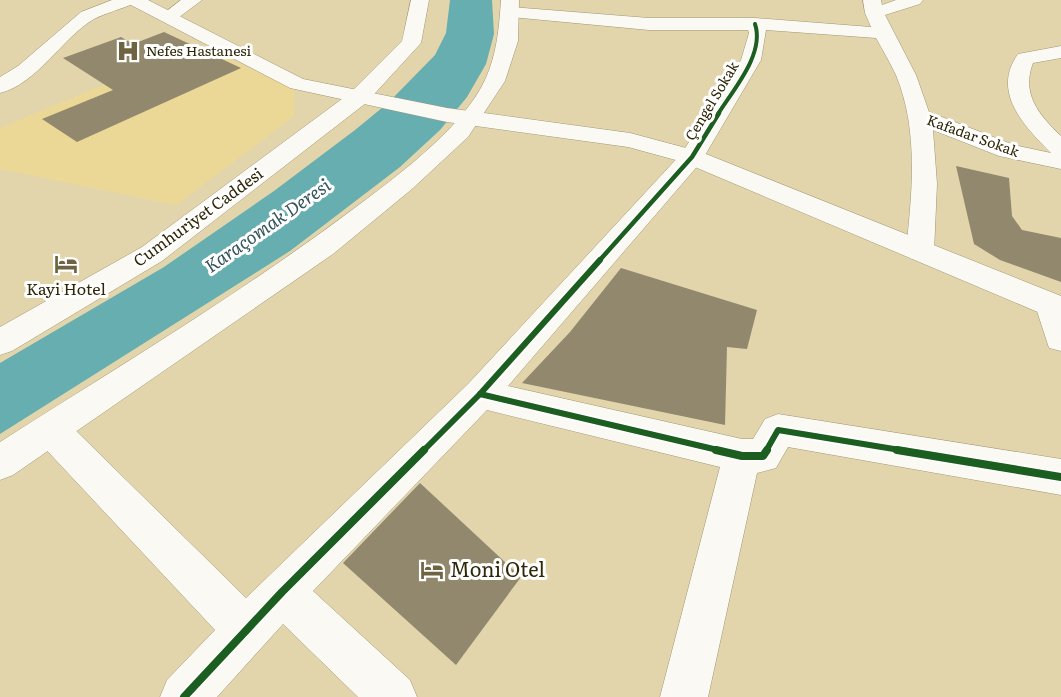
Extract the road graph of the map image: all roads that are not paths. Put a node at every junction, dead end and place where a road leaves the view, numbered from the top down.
1 (127, 0) edge
2 (135, 0) edge
3 (193, 0) edge
4 (420, 0) edge
5 (914, 0) edge
6 (511, 6) edge
7 (876, 15) edge
8 (168, 17) junction
9 (754, 24) junction
10 (1061, 52) edge
11 (4, 81) edge
12 (358, 98) junction
13 (921, 117) junction
14 (471, 118) junction
15 (1061, 149) edge
16 (692, 157) junction
17 (1061, 162) edge
18 (920, 250) junction
19 (1056, 306) edge
20 (1061, 339) edge
21 (0, 342) edge
22 (480, 394) junction
23 (51, 430) junction
24 (742, 456) junction
25 (0, 463) edge
26 (1061, 477) edge
27 (282, 592) junction
28 (247, 631) junction
29 (184, 697) edge
30 (393, 697) edge
31 (684, 697) edge

1 - 11 street
2 - 8 street
3 - 8 street
4 - 12 street, Cumhuriyet Caddesi
5 - 7 street
6 - 9 street
6 - 14 street
7 - 9 street
7 - 13 street
8 - 12 street
9 - 16 street, Çengel Sokak
10 - 15 street
12 - 14 street
12 - 21 street, Cumhuriyet Caddesi
13 - 17 street, Kafadar Sokak
13 - 18 street
14 - 16 street
14 - 23 street
16 - 18 street
16 - 22 street, Çengel Sokak
18 - 19 street
19 - 20 street
22 - 24 street
22 - 27 street, Çengel Sokak
23 - 25 street
23 - 28 street
24 - 26 street
24 - 31 street
27 - 28 street, Çengel Sokak
27 - 30 street
28 - 29 street, Çengel Sokak

